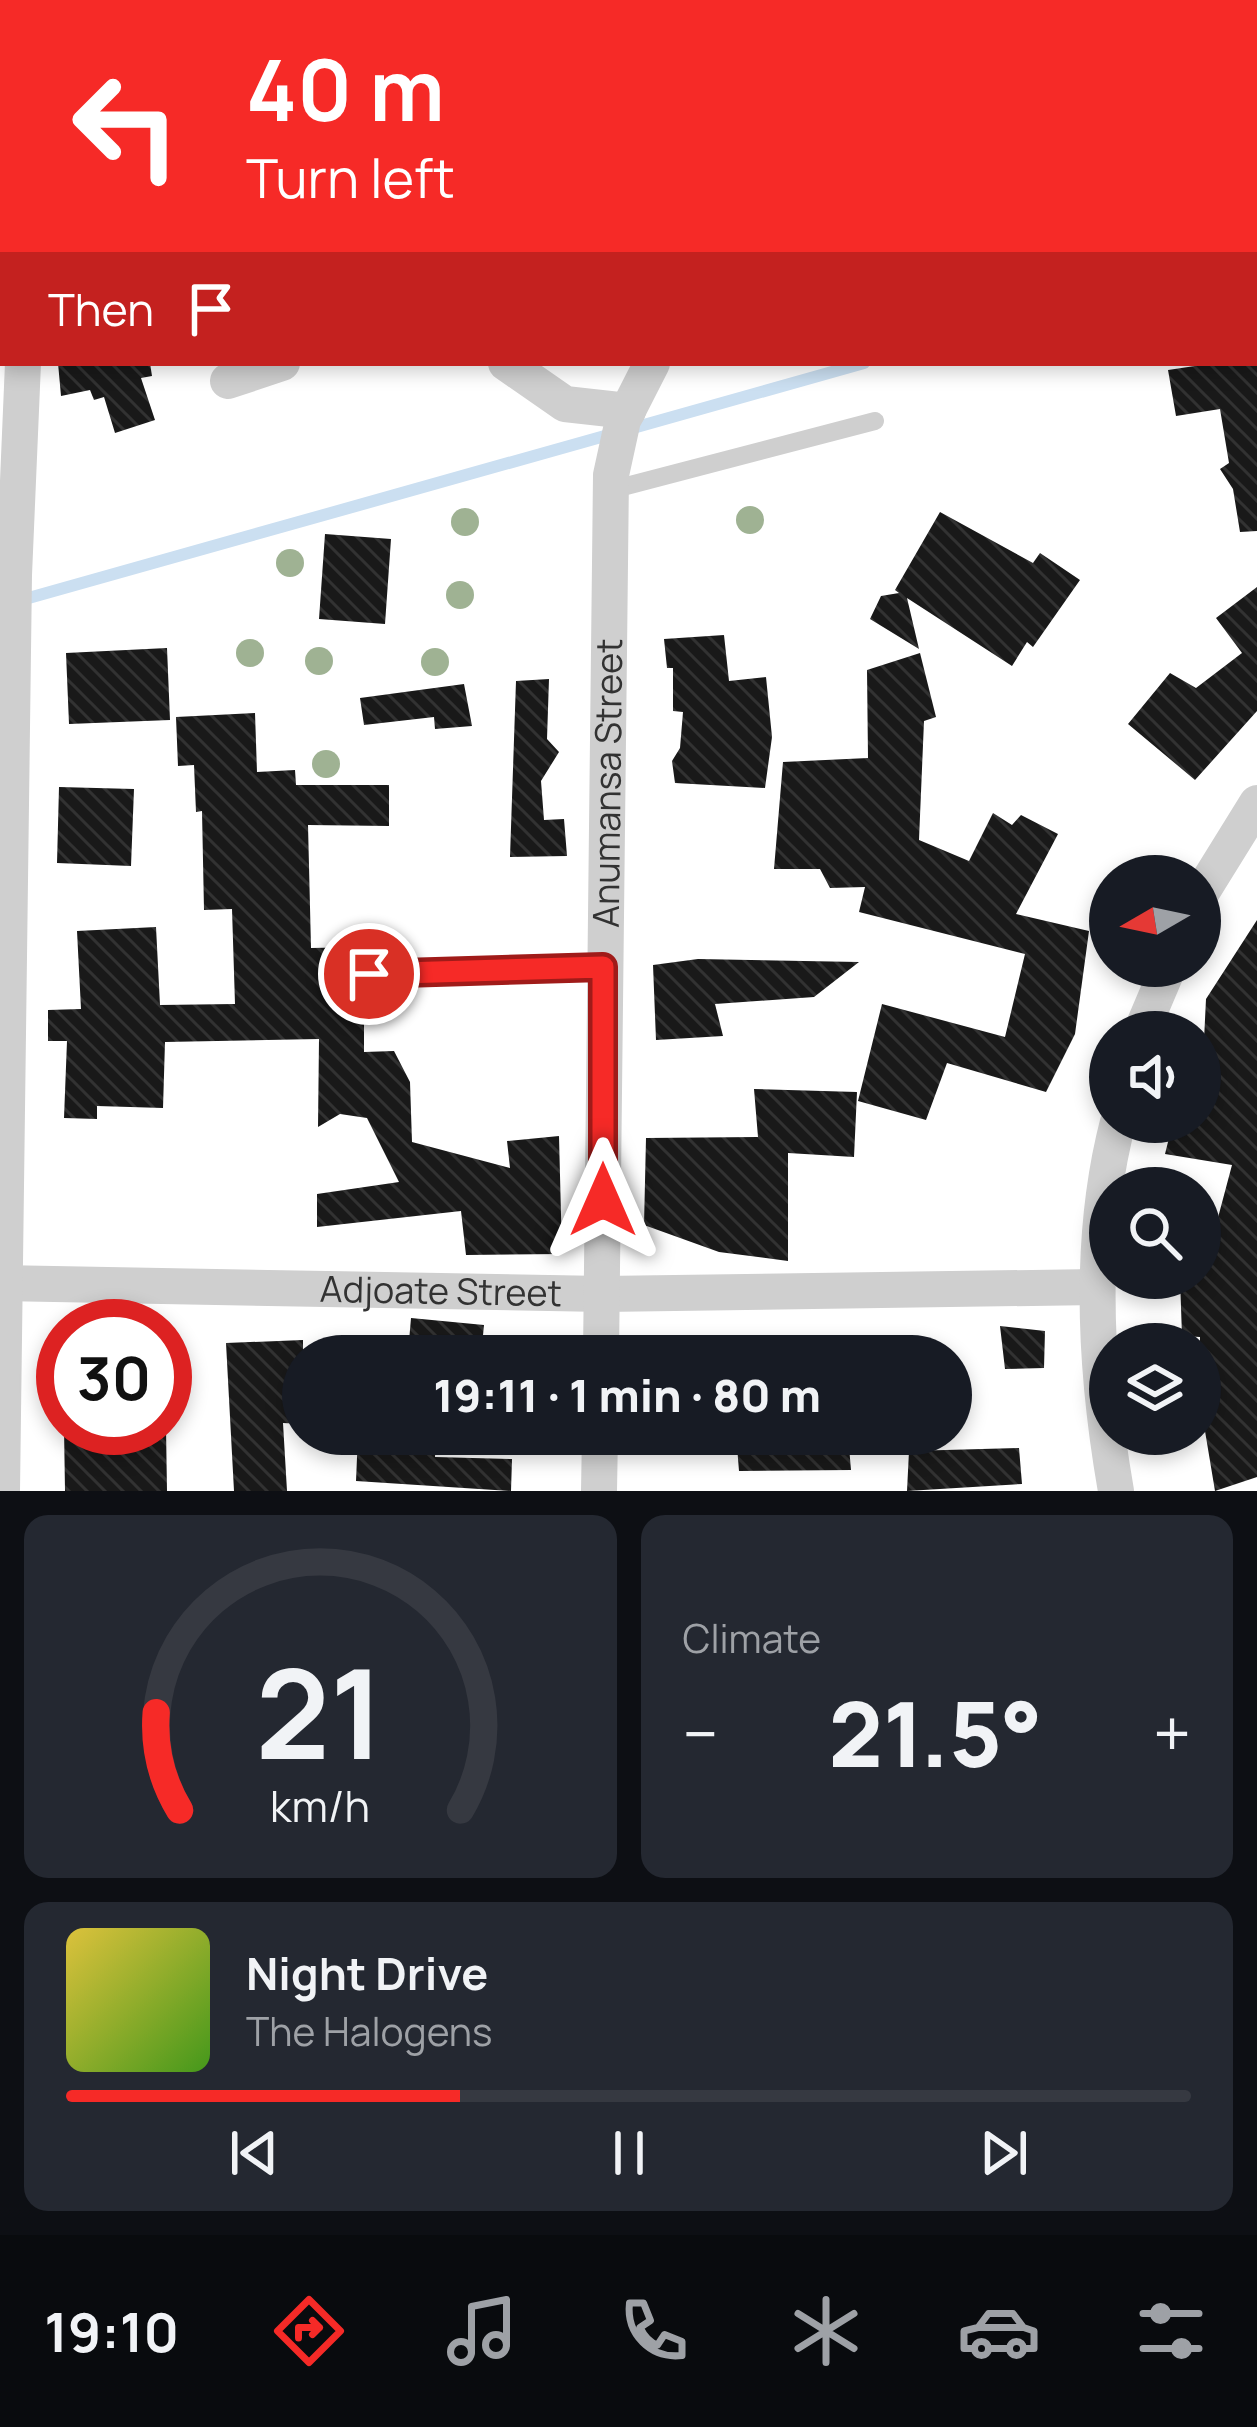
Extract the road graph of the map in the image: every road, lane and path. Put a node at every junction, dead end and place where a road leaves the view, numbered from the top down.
1 (23, 366) edge
2 (272, 366) edge
3 (510, 366) edge
4 (650, 366) edge
5 (228, 380) dead end
6 (625, 415) junction
7 (874, 422) dead end
8 (611, 482) junction
9 (1257, 803) edge
10 (1221, 861) edge
11 (603, 967) junction
12 (369, 974) dead end
13 (4, 1283) edge
14 (1089, 1287) edge
15 (603, 1294) junction
16 (1097, 1299) edge
17 (602, 1335) edge
18 (600, 1455) edge
19 (2, 1491) edge
20 (599, 1491) edge
21 (1116, 1491) edge

1 - 13 street
2 - 5 street
3 - 6 street
4 - 6 street, Anumansa Street
6 - 8 street, Anumansa Street
7 - 8 lane
8 - 11 street, Anumansa Street
9 - 10 street
11 - 12 lane
11 - 15 street, Anumansa Street
13 - 15 street, Adjoate Street
13 - 19 street
14 - 15 street, Adjoate Street
15 - 17 street, Anumansa Street
16 - 21 street
18 - 20 street

